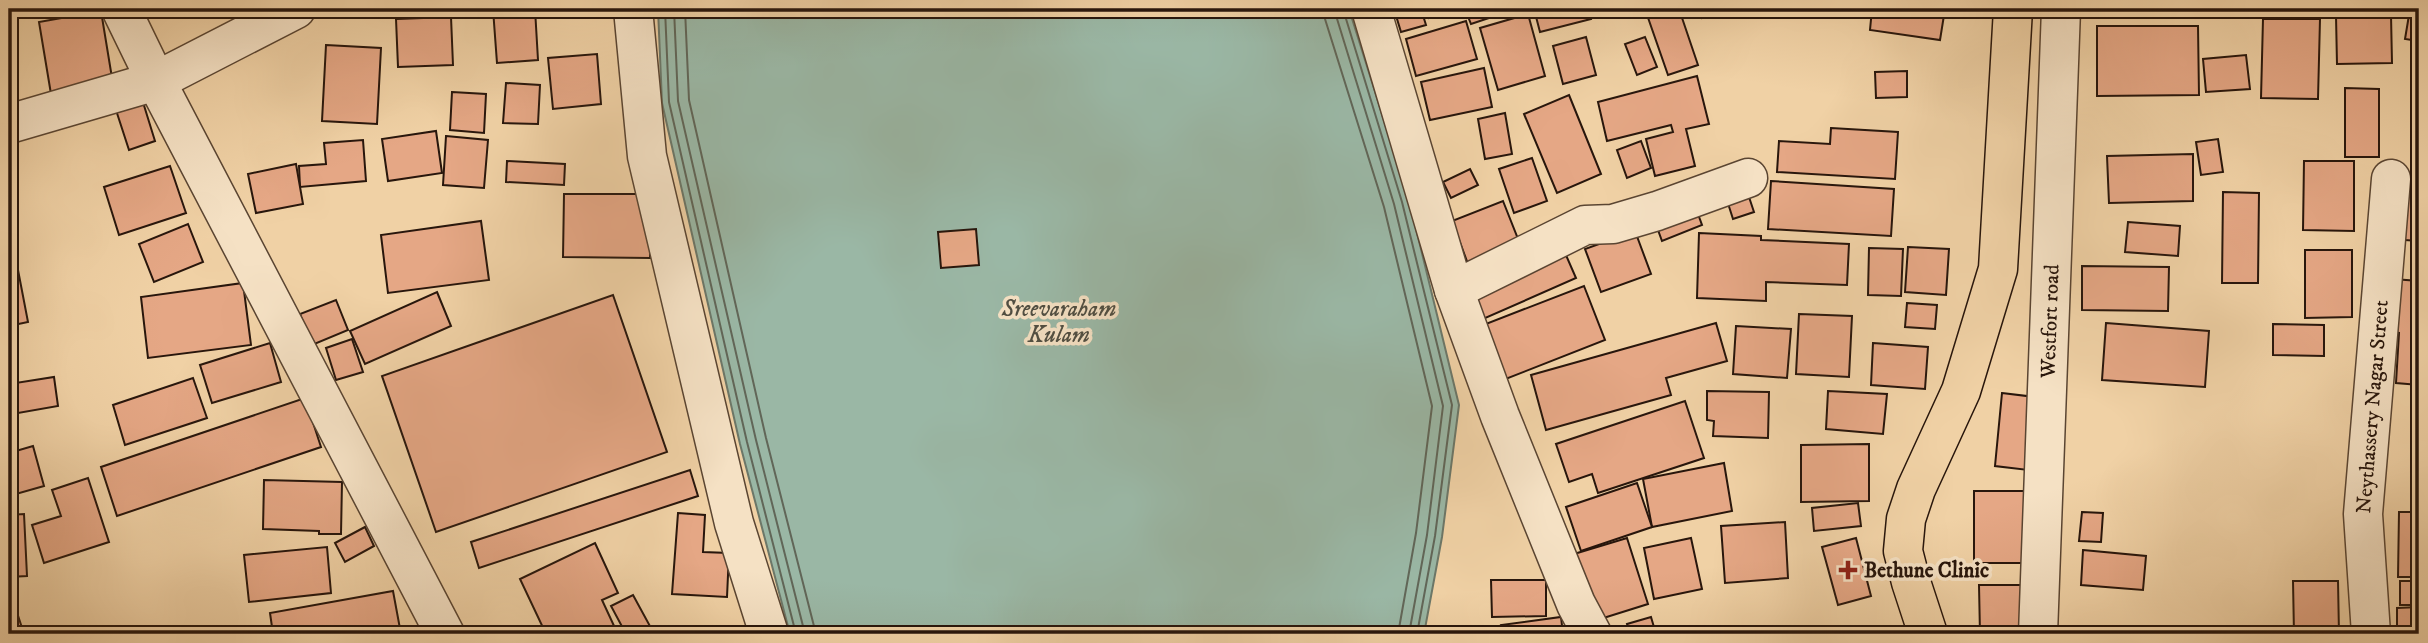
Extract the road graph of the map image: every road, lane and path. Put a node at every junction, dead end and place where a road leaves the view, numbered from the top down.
1 (121, 9) edge
2 (296, 9) edge
3 (633, 9) edge
4 (1371, 9) edge
5 (2013, 9) edge
6 (2061, 9) edge
7 (156, 81) junction
8 (9, 124) edge
9 (1748, 178) dead end
10 (2391, 179) dead end
11 (1454, 290) junction
12 (445, 634) edge
13 (769, 634) edge
14 (1592, 634) edge
15 (1927, 634) edge
16 (2038, 634) edge
17 (2371, 634) edge

1 - 7 street
2 - 7 street
3 - 13 street
4 - 11 street
5 - 15 main road
6 - 16 street, Westfort road
7 - 8 street
7 - 12 street
9 - 11 street
10 - 17 street, Neythassery Nagar Street
11 - 14 street

